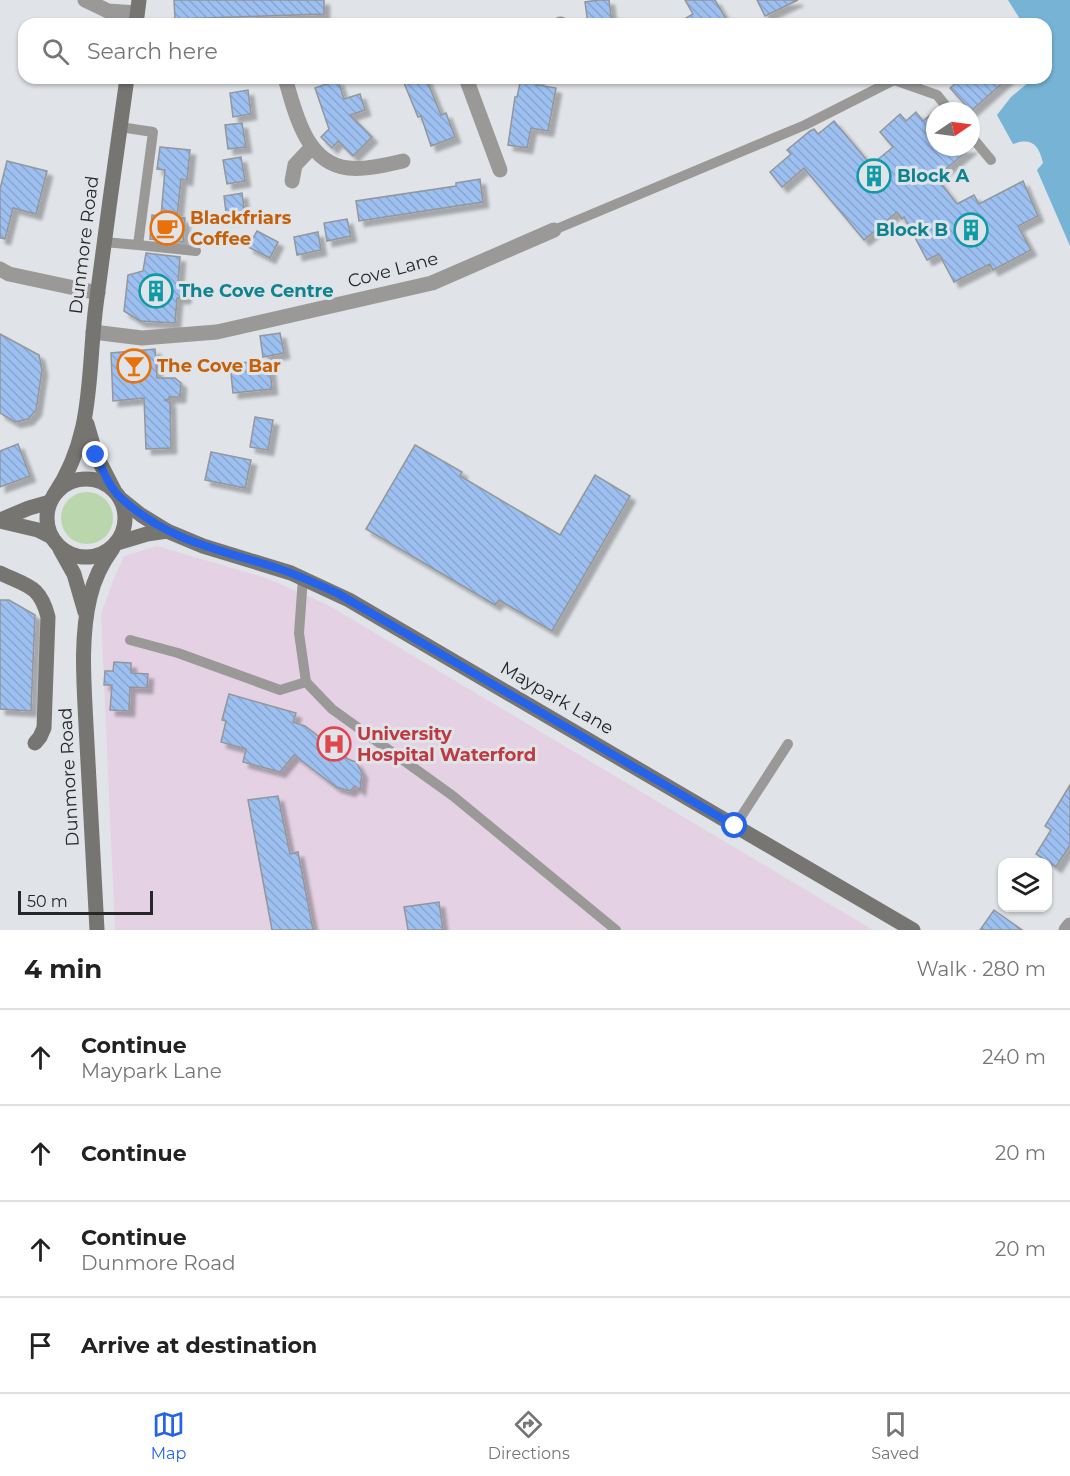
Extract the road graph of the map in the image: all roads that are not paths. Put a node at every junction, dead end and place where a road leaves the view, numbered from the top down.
1 (85, 0) edge
2 (137, 12) edge
3 (126, 84) edge
4 (287, 84) edge
5 (468, 84) edge
6 (886, 84) edge
7 (905, 84) edge
8 (943, 102) edge
9 (120, 127) junction
10 (312, 147) junction
11 (980, 147) edge
12 (991, 160) dead end
13 (403, 161) dead end
14 (500, 170) dead end
15 (292, 181) dead end
16 (554, 230) joint
17 (104, 242) junction
18 (138, 245) junction
19 (196, 251) dead end
20 (0, 269) edge
21 (98, 293) junction
22 (93, 332) junction
23 (86, 417) junction
24 (118, 495) junction
25 (52, 499) junction
26 (0, 520) edge
27 (167, 531) junction
28 (55, 541) junction
29 (115, 545) junction
30 (0, 573) edge
31 (303, 578) junction
32 (86, 621) junction
33 (130, 640) dead end
34 (306, 682) junction
35 (35, 743) dead end
36 (788, 744) dead end
37 (735, 826) junction
38 (1070, 925) edge
39 (97, 930) edge
40 (616, 930) edge
41 (913, 930) edge
42 (1066, 930) edge

1 - 2 street
3 - 9 street, Dunmore Road
4 - 10 street
5 - 14 street
6 - 16 lane
7 - 8 lane
9 - 17 street, Dunmore Road
9 - 18 lane
10 - 13 street
10 - 15 street
11 - 12 lane
16 - 22 street, Cove Lane
17 - 18 lane
17 - 21 street, Dunmore Road
18 - 19 lane
20 - 21 street
21 - 22 street, Dunmore Road
22 - 23 street, Dunmore Road
23 - 24 street, Dunmore Road
23 - 25 street, Dunmore Road
24 - 25 street
24 - 27 street, Maypark Lane
24 - 29 street
25 - 26 street
25 - 28 street
26 - 28 street
27 - 29 street
27 - 31 street, Maypark Lane
28 - 29 street
28 - 32 street, Dunmore Road
29 - 32 street, Dunmore Road
30 - 35 street
31 - 34 lane
31 - 37 street, Maypark Lane
32 - 39 street, Dunmore Road
33 - 34 lane
34 - 40 lane
36 - 37 lane
37 - 41 street, Maypark Lane
38 - 42 street

